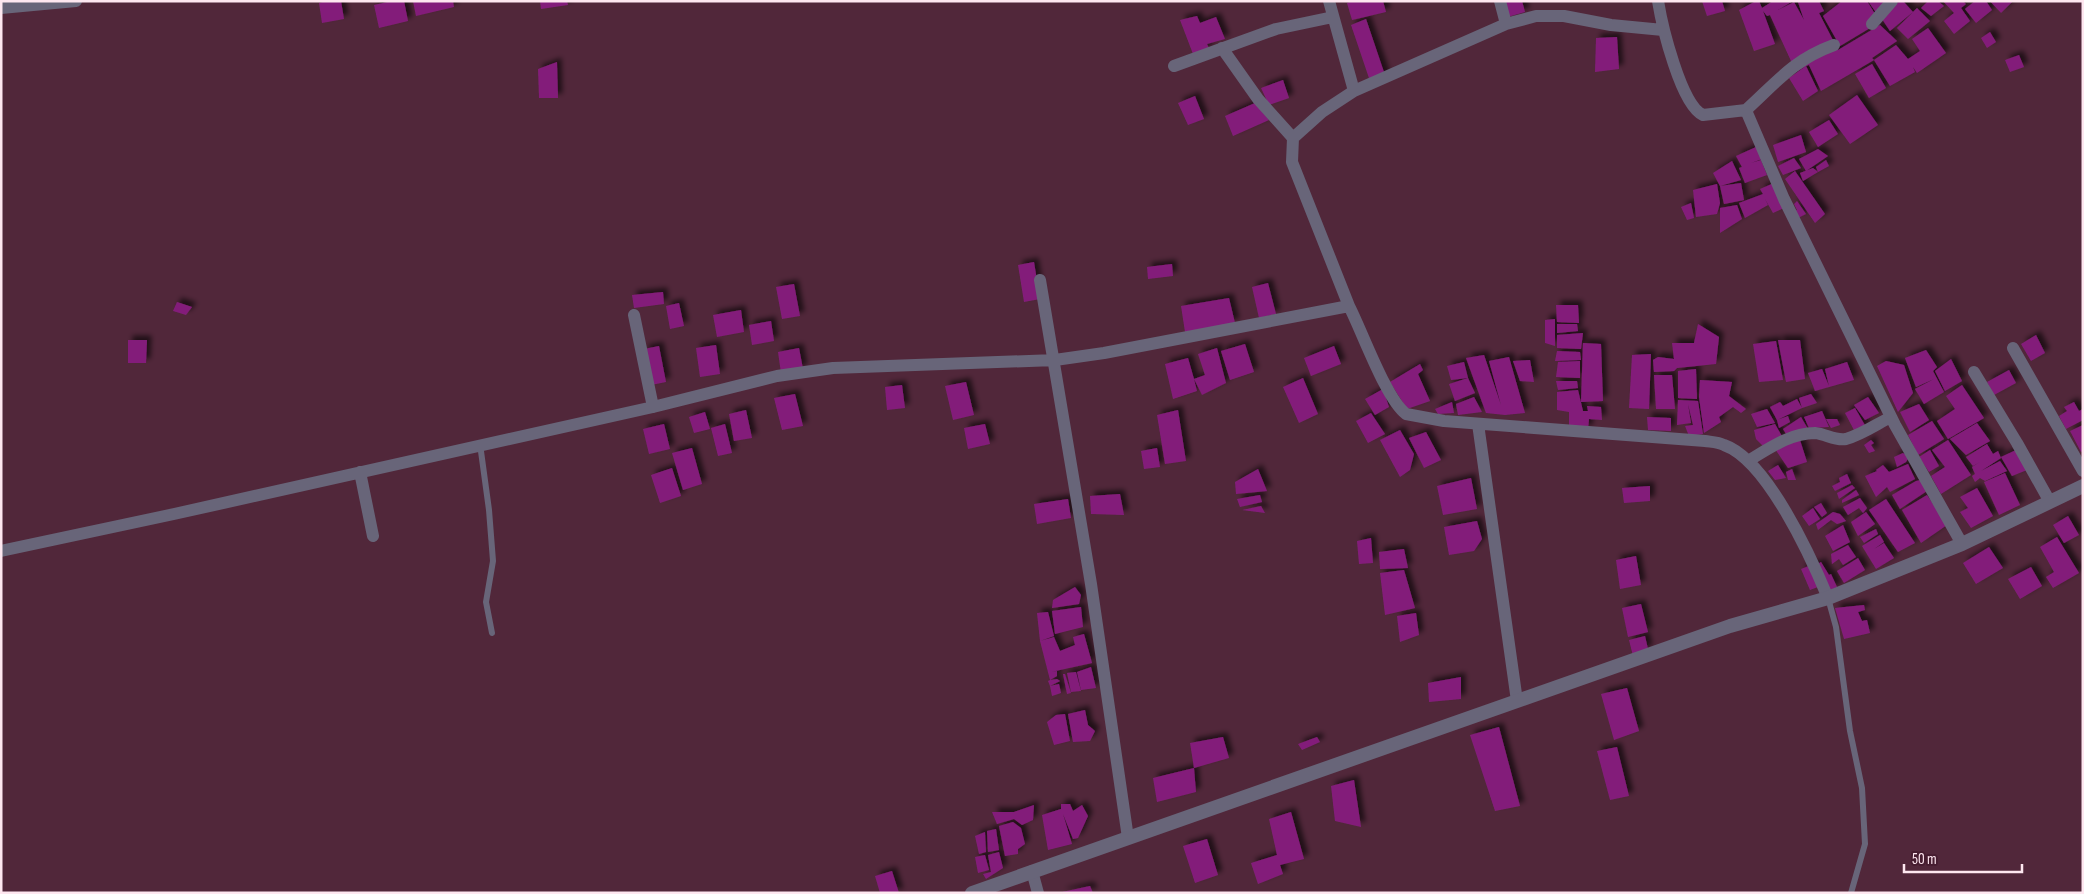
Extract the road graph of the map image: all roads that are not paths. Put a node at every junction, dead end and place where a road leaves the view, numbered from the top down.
1 (76, 1) edge
2 (1328, 1) edge
3 (1500, 1) edge
4 (1658, 1) edge
5 (1892, 1) edge
6 (1, 8) edge
7 (1333, 17) junction
8 (1506, 24) junction
9 (1872, 24) dead end
10 (1663, 30) junction
11 (1834, 46) dead end
12 (1222, 48) junction
13 (1174, 66) dead end
14 (1354, 91) junction
15 (1746, 110) junction
16 (1293, 138) junction
17 (1040, 280) dead end
18 (1349, 306) junction
19 (634, 315) dead end
20 (2013, 348) dead end
21 (1055, 360) junction
22 (1974, 372) dead end
23 (653, 407) junction
24 (1891, 417) junction
25 (1478, 424) junction
26 (480, 444) junction
27 (1748, 461) junction
28 (2083, 471) edge
29 (360, 472) junction
30 (2083, 486) edge
31 (2050, 502) junction
32 (373, 536) dead end
33 (1962, 544) junction
34 (1, 551) edge
35 (1828, 598) junction
36 (492, 632) dead end
37 (1517, 701) junction
38 (1128, 838) junction
39 (1032, 871) junction
40 (972, 893) edge
41 (1038, 893) edge
42 (1851, 893) edge

1 - 6 street
2 - 7 street
3 - 8 street
4 - 10 street
5 - 9 street
7 - 12 street
7 - 14 street
8 - 10 street
8 - 14 street
10 - 15 street
11 - 15 street
12 - 13 street
12 - 16 street
14 - 16 street
15 - 24 street
16 - 18 street
17 - 21 street
18 - 21 street
18 - 25 street
19 - 23 street
20 - 28 street
21 - 23 street
21 - 38 street
22 - 31 street
23 - 26 street
24 - 27 street
24 - 33 street
25 - 27 street
25 - 37 street
26 - 29 street
26 - 36 lane
27 - 35 street
29 - 32 street
29 - 34 street
30 - 31 street
31 - 33 street
33 - 35 street
35 - 37 street
35 - 42 lane
37 - 38 street
38 - 39 street
39 - 40 street
39 - 41 street

